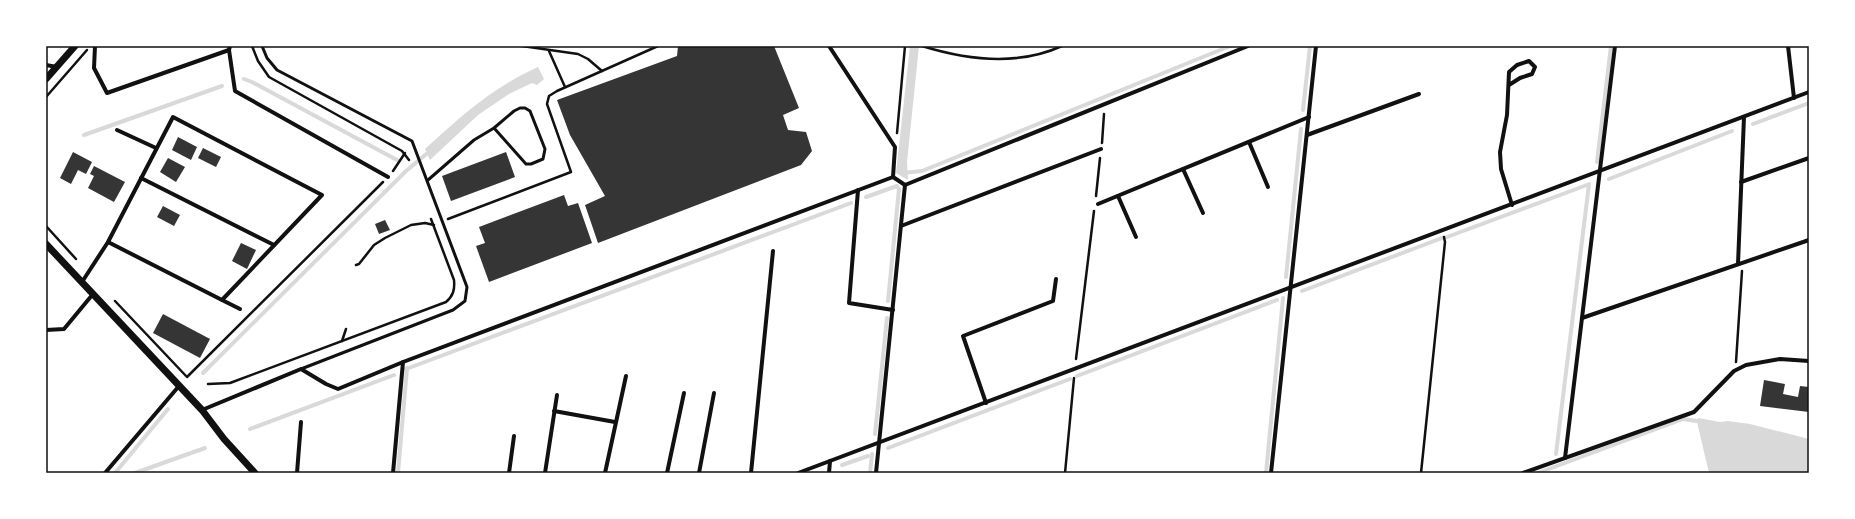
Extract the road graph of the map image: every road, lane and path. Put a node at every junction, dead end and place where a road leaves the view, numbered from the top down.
1 (75, 46) edge
2 (91, 46) edge
3 (95, 46) edge
4 (252, 46) edge
5 (262, 46) edge
6 (522, 46) edge
7 (829, 46) edge
8 (905, 46) edge
9 (922, 46) edge
10 (1062, 46) edge
11 (1248, 46) edge
12 (1316, 46) edge
13 (1615, 46) edge
14 (1788, 46) edge
15 (229, 48) edge
16 (549, 51) junction
17 (46, 64) edge
18 (57, 67) junction
19 (602, 71) dead end
20 (46, 79) edge
21 (1509, 85) junction
22 (565, 87) dead end
23 (1809, 92) edge
24 (1419, 94) dead end
25 (46, 97) edge
26 (1794, 98) junction
27 (1104, 104) junction
28 (1309, 117) junction
29 (1744, 117) junction
30 (494, 128) junction
31 (118, 130) dead end
32 (1307, 135) junction
33 (1249, 142) junction
34 (895, 147) junction
35 (156, 148) junction
36 (1101, 149) junction
37 (404, 153) junction
38 (1809, 158) edge
39 (410, 161) dead end
40 (1183, 169) junction
41 (1599, 172) junction
42 (388, 177) junction
43 (893, 177) junction
44 (141, 178) junction
45 (428, 180) junction
46 (1741, 182) junction
47 (905, 185) junction
48 (1268, 187) dead end
49 (858, 190) junction
50 (1118, 196) junction
51 (1098, 204) dead end
52 (1512, 205) junction
53 (1203, 213) dead end
54 (431, 218) dead end
55 (434, 225) junction
56 (46, 226) edge
57 (901, 226) junction
58 (1442, 231) junction
59 (1136, 237) dead end
60 (1809, 240) edge
61 (108, 242) junction
62 (46, 244) edge
63 (274, 245) junction
64 (773, 251) dead end
65 (1740, 263) junction
66 (356, 265) dead end
67 (88, 272) junction
68 (1056, 279) dead end
69 (82, 282) junction
70 (1291, 288) junction
71 (93, 293) junction
72 (114, 300) dead end
73 (222, 300) junction
74 (240, 309) dead end
75 (892, 310) junction
76 (1582, 318) junction
77 (346, 329) dead end
78 (46, 330) edge
79 (342, 341) junction
80 (403, 362) junction
81 (1809, 362) edge
82 (300, 368) junction
83 (1075, 368) junction
84 (1736, 370) junction
85 (626, 376) dead end
86 (208, 384) dead end
87 (179, 386) junction
88 (684, 393) dead end
89 (714, 393) dead end
90 (557, 395) dead end
91 (986, 403) junction
92 (202, 410) junction
93 (554, 411) junction
94 (301, 422) dead end
95 (615, 422) junction
96 (514, 436) dead end
97 (879, 443) junction
98 (1565, 458) junction
99 (830, 461) junction
100 (105, 473) edge
101 (255, 473) edge
102 (297, 473) edge
103 (393, 473) edge
104 (509, 473) edge
105 (545, 473) edge
106 (605, 473) edge
107 (667, 473) edge
108 (699, 473) edge
109 (751, 473) edge
110 (798, 473) edge
111 (829, 473) edge
112 (876, 473) edge
113 (1065, 473) edge
114 (1271, 473) edge
115 (1421, 473) edge
116 (1523, 473) edge

1 - 18 street
2 - 25 path
3 - 15 street
4 - 37 path
5 - 45 lane
6 - 16 path
7 - 34 street
8 - 34 path
9 - 10 path
11 - 27 street
12 - 28 street
13 - 41 street
14 - 26 street
15 - 42 street
16 - 19 path
16 - 22 path
17 - 18 street
18 - 20 street
21 - 21 street
21 - 52 street
23 - 26 street
24 - 32 street
26 - 29 street
27 - 36 path
27 - 47 street
28 - 32 street
28 - 33 street
29 - 41 street
29 - 46 street
30 - 30 lane
30 - 45 lane
31 - 35 street
32 - 70 street
33 - 40 street
33 - 48 street
34 - 43 street
35 - 44 street
35 - 63 street
36 - 57 street
36 - 83 path
37 - 39 path
37 - 42 path
38 - 46 street
40 - 50 street
40 - 53 street
41 - 52 street
41 - 76 street
42 - 72 path
43 - 47 street
43 - 49 street
44 - 61 street
44 - 63 street
45 - 82 lane
46 - 65 street
47 - 57 street
49 - 75 street
49 - 80 street
50 - 51 street
50 - 59 street
52 - 58 street
54 - 55 path
55 - 66 path
55 - 79 path
56 - 67 path
57 - 75 street
58 - 70 street
58 - 115 path
60 - 65 street
61 - 67 street
61 - 73 street
62 - 69 street
63 - 73 street
64 - 109 street
65 - 76 street
65 - 84 path
67 - 69 street
68 - 91 street
69 - 71 street
70 - 83 street
70 - 114 street
71 - 78 street
71 - 87 street
73 - 74 street
75 - 97 street
76 - 98 street
77 - 79 path
79 - 86 path
80 - 82 street
80 - 103 street
81 - 84 street
82 - 92 street
83 - 91 street
83 - 113 path
84 - 98 street
85 - 95 street
87 - 92 street
87 - 100 street
88 - 107 street
89 - 108 street
90 - 93 street
91 - 97 street
92 - 101 street
93 - 95 street
93 - 105 street
94 - 102 street
95 - 106 street
96 - 104 street
97 - 99 street
97 - 112 street
98 - 116 street
99 - 110 street
99 - 111 street

